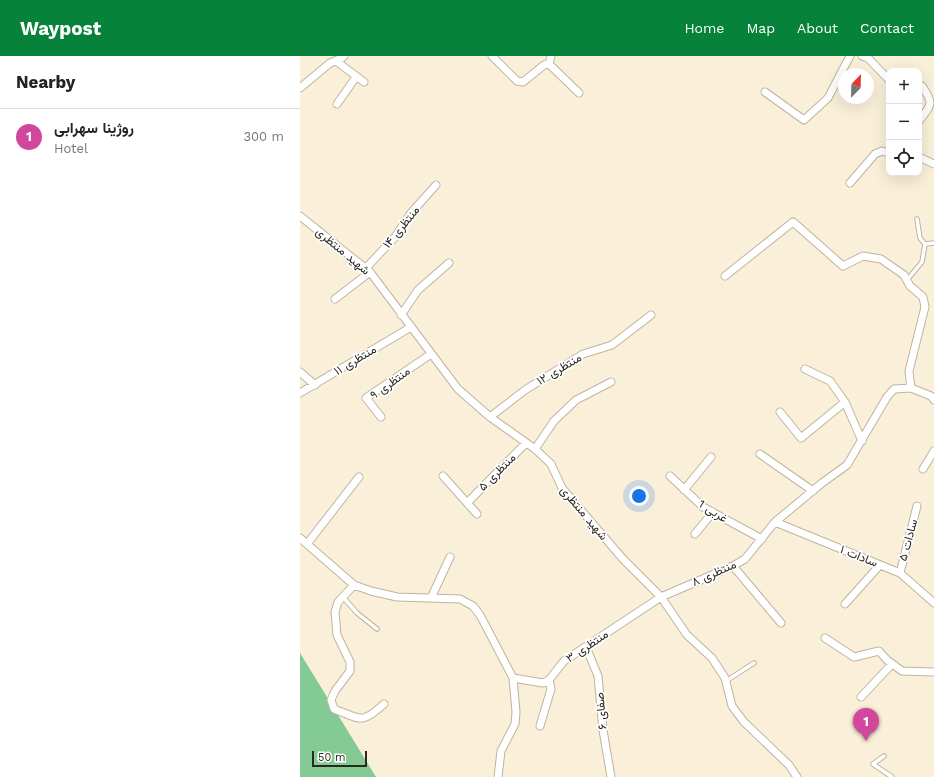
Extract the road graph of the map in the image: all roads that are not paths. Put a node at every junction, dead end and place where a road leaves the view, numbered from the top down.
1 (492, 56) edge
2 (551, 56) edge
3 (850, 56) edge
4 (862, 56) edge
5 (340, 58) edge
6 (549, 64) junction
7 (356, 76) junction
8 (886, 77) edge
9 (364, 82) dead end
10 (922, 86) edge
11 (300, 88) edge
12 (766, 92) dead end
13 (579, 93) dead end
14 (337, 104) dead end
15 (922, 117) edge
16 (886, 152) edge
17 (922, 158) edge
18 (934, 164) edge
19 (850, 183) dead end
20 (436, 185) dead end
21 (300, 216) edge
22 (917, 219) dead end
23 (934, 243) edge
24 (925, 244) junction
25 (449, 263) dead end
26 (368, 270) junction
27 (725, 276) dead end
28 (907, 280) junction
29 (335, 299) dead end
30 (401, 315) junction
31 (651, 315) dead end
32 (411, 327) junction
33 (431, 354) junction
34 (805, 369) dead end
35 (300, 372) edge
36 (611, 382) dead end
37 (315, 385) junction
38 (911, 388) junction
39 (300, 394) edge
40 (934, 400) edge
41 (846, 402) junction
42 (780, 412) dead end
43 (381, 417) dead end
44 (490, 417) junction
45 (862, 441) junction
46 (526, 442) junction
47 (536, 449) junction
48 (934, 451) edge
49 (760, 454) dead end
50 (711, 457) dead end
51 (923, 469) dead end
52 (359, 476) dead end
53 (443, 476) dead end
54 (670, 476) dead end
55 (684, 490) junction
56 (813, 491) junction
57 (468, 502) junction
58 (917, 506) dead end
59 (713, 512) junction
60 (477, 514) dead end
61 (776, 522) junction
62 (695, 534) dead end
63 (300, 538) edge
64 (762, 539) junction
65 (307, 544) junction
66 (450, 557) dead end
67 (880, 565) junction
68 (733, 566) junction
69 (900, 573) junction
70 (354, 585) junction
71 (661, 596) junction
72 (343, 597) junction
73 (432, 598) junction
74 (934, 603) edge
75 (846, 604) dead end
76 (781, 623) dead end
77 (377, 629) dead end
78 (825, 638) dead end
79 (586, 647) junction
80 (754, 663) dead end
81 (892, 664) junction
82 (934, 672) edge
83 (513, 678) junction
84 (549, 680) junction
85 (726, 681) junction
86 (861, 697) dead end
87 (384, 704) dead end
88 (540, 726) dead end
89 (884, 756) dead end
90 (498, 777) edge
91 (611, 777) edge
92 (797, 777) edge
93 (892, 777) edge

1 - 6 street
2 - 6 street
3 - 12 street
4 - 8 street
5 - 7 street
5 - 11 street
6 - 13 street
7 - 9 street
7 - 14 street
10 - 15 street
16 - 19 street
17 - 18 street
20 - 26 street, منتظری ۱۴
21 - 26 street, شهید منتظری
22 - 24 lane
23 - 24 lane
24 - 28 lane
25 - 30 street
26 - 29 street, منتظری ۱۴
26 - 30 street, شهید منتظری
27 - 28 street
28 - 38 street
30 - 32 street, شهید منتظری
31 - 44 street, منتظری ۱۲
32 - 33 street, شهید منتظری
32 - 37 street, منتظری ۱۱
33 - 43 street, منتظری ۹
33 - 44 street, شهید منتظری
34 - 41 street
35 - 37 street
36 - 47 street
37 - 39 street, منتظری ۱۱
38 - 40 street
38 - 45 street, منتظری ۸
41 - 42 street
41 - 45 street
44 - 46 street, شهید منتظری
45 - 56 street, منتظری ۸
46 - 47 street, شهید منتظری
46 - 57 street, منتظری ۵
47 - 71 street, شهید منتظری
48 - 51 street
49 - 56 street
50 - 55 street
52 - 65 street
53 - 57 street
54 - 55 street, غربی 1
55 - 59 street, غربی 1
56 - 61 street, منتظری ۸
57 - 60 street
58 - 69 street, سادات ۵
59 - 62 street
59 - 64 street, غربی 1
61 - 64 street, منتظری ۸
61 - 67 street, سادات ۱
63 - 65 street
64 - 68 street, منتظری ۸
65 - 70 street
66 - 73 street
67 - 69 street, سادات ۱
67 - 75 street
68 - 71 street, منتظری ۸
68 - 76 street
69 - 74 street, سادات ۱
70 - 72 street
70 - 73 street
71 - 79 street, منتظری ۳
71 - 85 street, شهید منتظری
72 - 77 lane
72 - 87 street
73 - 83 street
78 - 81 street
79 - 84 street, منتظری ۳
79 - 91 street, صفای ۶
80 - 85 lane
81 - 82 street
81 - 86 street
83 - 84 street
83 - 90 street
84 - 88 street
85 - 92 street, شهید منتظری
89 - 93 lane

